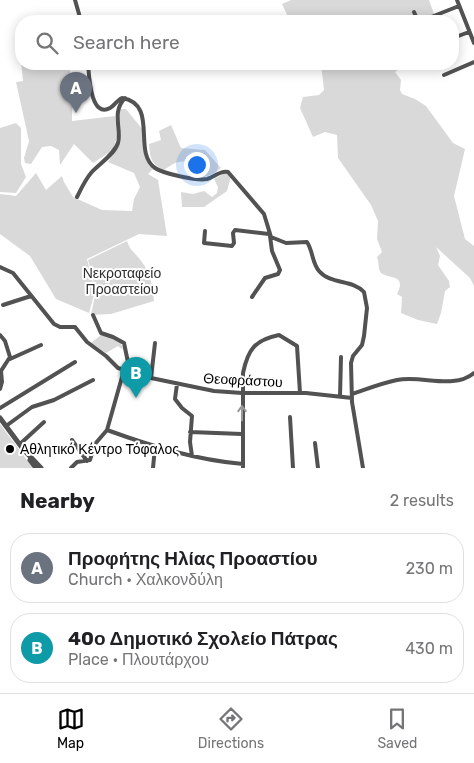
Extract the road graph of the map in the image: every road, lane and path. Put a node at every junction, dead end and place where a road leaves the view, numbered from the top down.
1 (75, 0) edge
2 (457, 0) edge
3 (459, 6) junction
4 (414, 12) dead end
5 (79, 15) edge
6 (416, 15) edge
7 (435, 15) edge
8 (469, 32) junction
9 (459, 36) edge
10 (474, 43) edge
11 (474, 62) edge
12 (459, 69) edge
13 (89, 70) edge
14 (457, 70) edge
15 (444, 76) dead end
16 (125, 98) junction
17 (77, 197) dead end
18 (205, 231) dead end
19 (270, 235) junction
20 (0, 267) edge
21 (31, 296) junction
22 (252, 297) dead end
23 (3, 305) dead end
24 (93, 315) dead end
25 (0, 335) edge
26 (155, 343) dead end
27 (41, 345) dead end
28 (341, 357) dead end
29 (10, 360) junction
30 (75, 362) dead end
31 (124, 370) junction
32 (130, 372) junction
33 (474, 373) edge
34 (151, 378) junction
35 (93, 380) dead end
36 (177, 384) junction
37 (0, 389) edge
38 (242, 393) junction
39 (300, 393) junction
40 (352, 396) junction
41 (340, 397) junction
42 (0, 408) edge
43 (290, 417) dead end
44 (0, 418) edge
45 (44, 422) dead end
46 (6, 426) junction
47 (107, 430) junction
48 (190, 432) junction
49 (242, 434) junction
50 (72, 440) dead end
51 (315, 443) dead end
52 (22, 446) junction
53 (155, 447) junction
54 (192, 456) junction
55 (87, 461) junction
56 (243, 466) edge
57 (73, 467) edge
58 (36, 468) edge
59 (41, 468) edge
60 (153, 468) edge
61 (293, 468) edge
62 (318, 468) edge
63 (363, 468) edge

1 - 5 street
2 - 3 street
3 - 7 street
3 - 8 street
4 - 6 street
8 - 9 street
8 - 10 street
11 - 12 street
13 - 16 street
14 - 15 street
16 - 17 street
16 - 19 street
18 - 19 street
19 - 22 street
19 - 40 street
20 - 21 street, Θεοφράστου
21 - 23 street
21 - 31 street, Θεοφράστου
24 - 32 street
25 - 29 street
26 - 34 street
27 - 29 street
28 - 41 street
29 - 37 street
30 - 42 street
31 - 32 street, Θεοφράστου
31 - 47 street
32 - 34 street, Θεοφράστου
33 - 40 street
34 - 36 street, Θεοφράστου
35 - 46 street
36 - 38 street, Θεοφράστου
36 - 48 street
38 - 39 street, Θεοφράστου
38 - 39 street
49 -> 38 street
39 - 41 street, Θεοφράστου
40 - 41 street, Θεοφράστου
40 - 63 street
43 - 61 street
44 - 46 street
45 - 52 street
46 - 52 street
47 - 53 street
47 - 55 street
48 - 49 street
48 - 54 street
49 - 56 street
50 - 55 street
51 - 62 street
52 - 58 street
52 - 59 street
53 - 54 street
53 - 60 street
54 - 56 street
55 - 57 street

